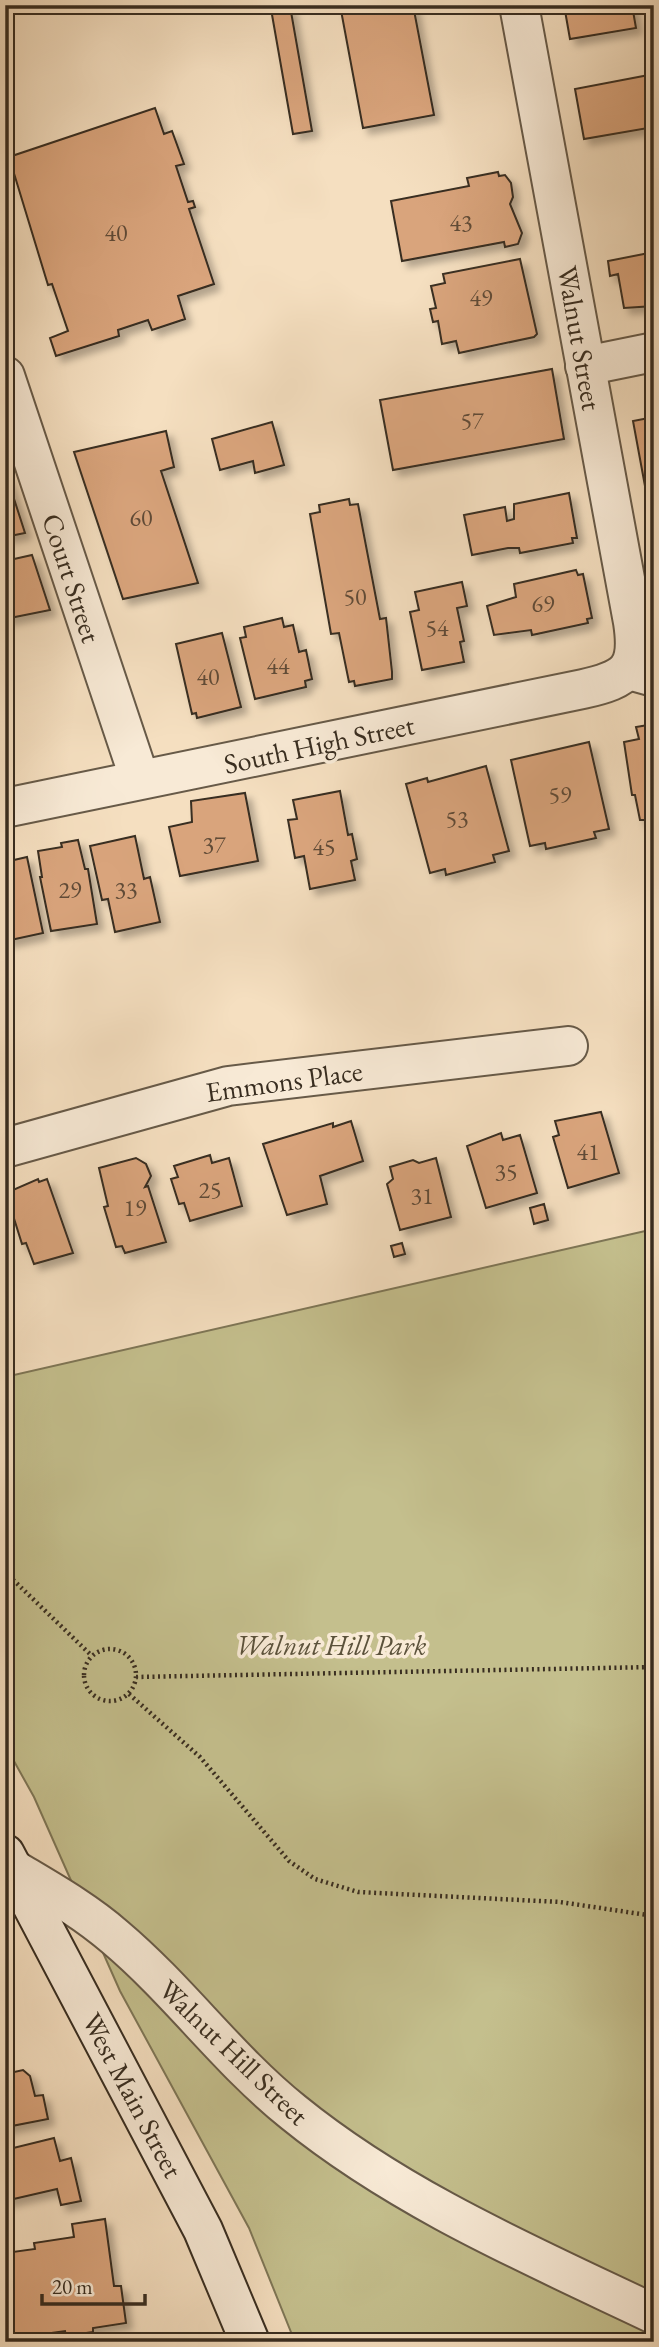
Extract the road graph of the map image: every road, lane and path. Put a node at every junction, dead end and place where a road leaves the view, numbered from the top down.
1 (519, 5) edge
2 (654, 352) edge
3 (585, 366) junction
4 (5, 376) edge
5 (641, 673) edge
6 (140, 780) junction
7 (5, 808) edge
8 (568, 1046) dead end
9 (5, 1148) edge
10 (5, 1572) edge
11 (92, 1656) junction
12 (654, 1667) edge
13 (136, 1676) junction
14 (129, 1693) junction
15 (9, 1862) edge
16 (654, 1916) edge
17 (654, 2314) edge
18 (250, 2342) edge

1 - 3 street, Walnut Street
2 - 3 street
3 - 5 street, Walnut Street
4 - 6 street, Court Street
5 - 6 street, South High Street
6 - 7 street, South High Street
8 - 9 street, Emmons Place
10 - 11 path
11 - 13 path
11 - 14 path
12 - 13 path
13 - 14 path
14 - 16 path
15 - 17 street, Walnut Hill Street
15 - 18 street, West Main Street

